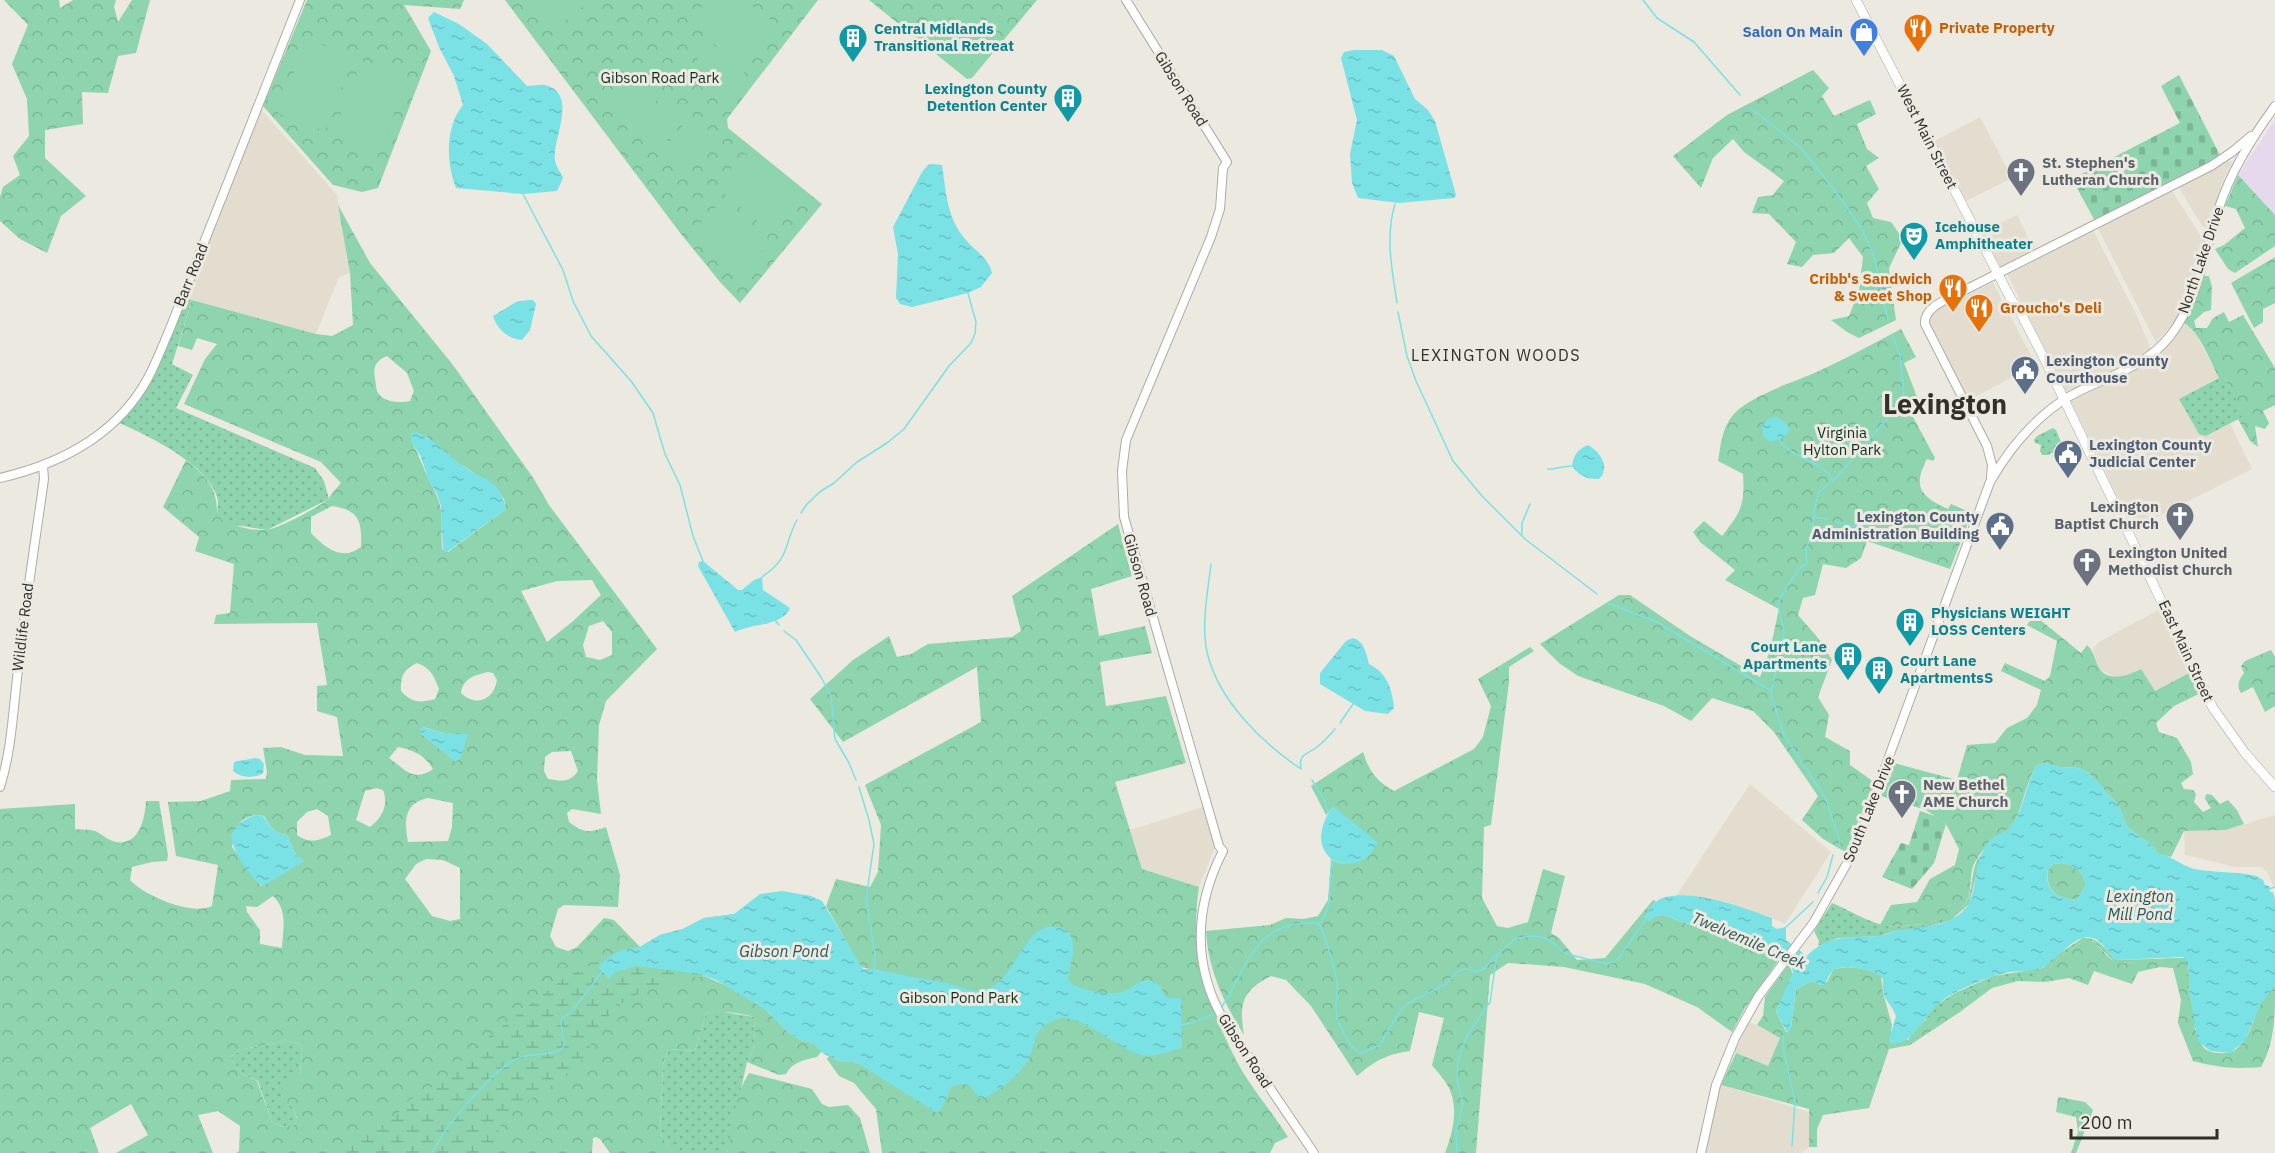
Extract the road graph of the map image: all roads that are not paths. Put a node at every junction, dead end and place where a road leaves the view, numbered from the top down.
1 (300, 0) edge
2 (1126, 0) edge
3 (1856, 0) edge
4 (2275, 106) edge
5 (2256, 132) junction
6 (1998, 273) junction
7 (2063, 400) junction
8 (1987, 446) junction
9 (2004, 459) junction
10 (43, 466) junction
11 (0, 478) edge
12 (1990, 482) junction
13 (0, 787) edge
14 (2275, 787) edge
15 (1314, 1153) edge
16 (1701, 1153) edge

1 - 10 street, Barr Road
2 - 15 street, Gibson Road
3 - 6 main road, West Main Street
4 - 5 street, North Lake Drive
5 - 6 street
5 - 7 street, North Lake Drive
6 - 7 main road, East Main Street
6 - 8 street
7 - 9 street, South Lake Drive
7 - 14 main road, East Main Street
8 - 9 street
8 - 12 street
9 - 12 street, South Lake Drive
10 - 11 street, Barr Road
10 - 13 street, Wildlife Road
12 - 16 street, South Lake Drive

